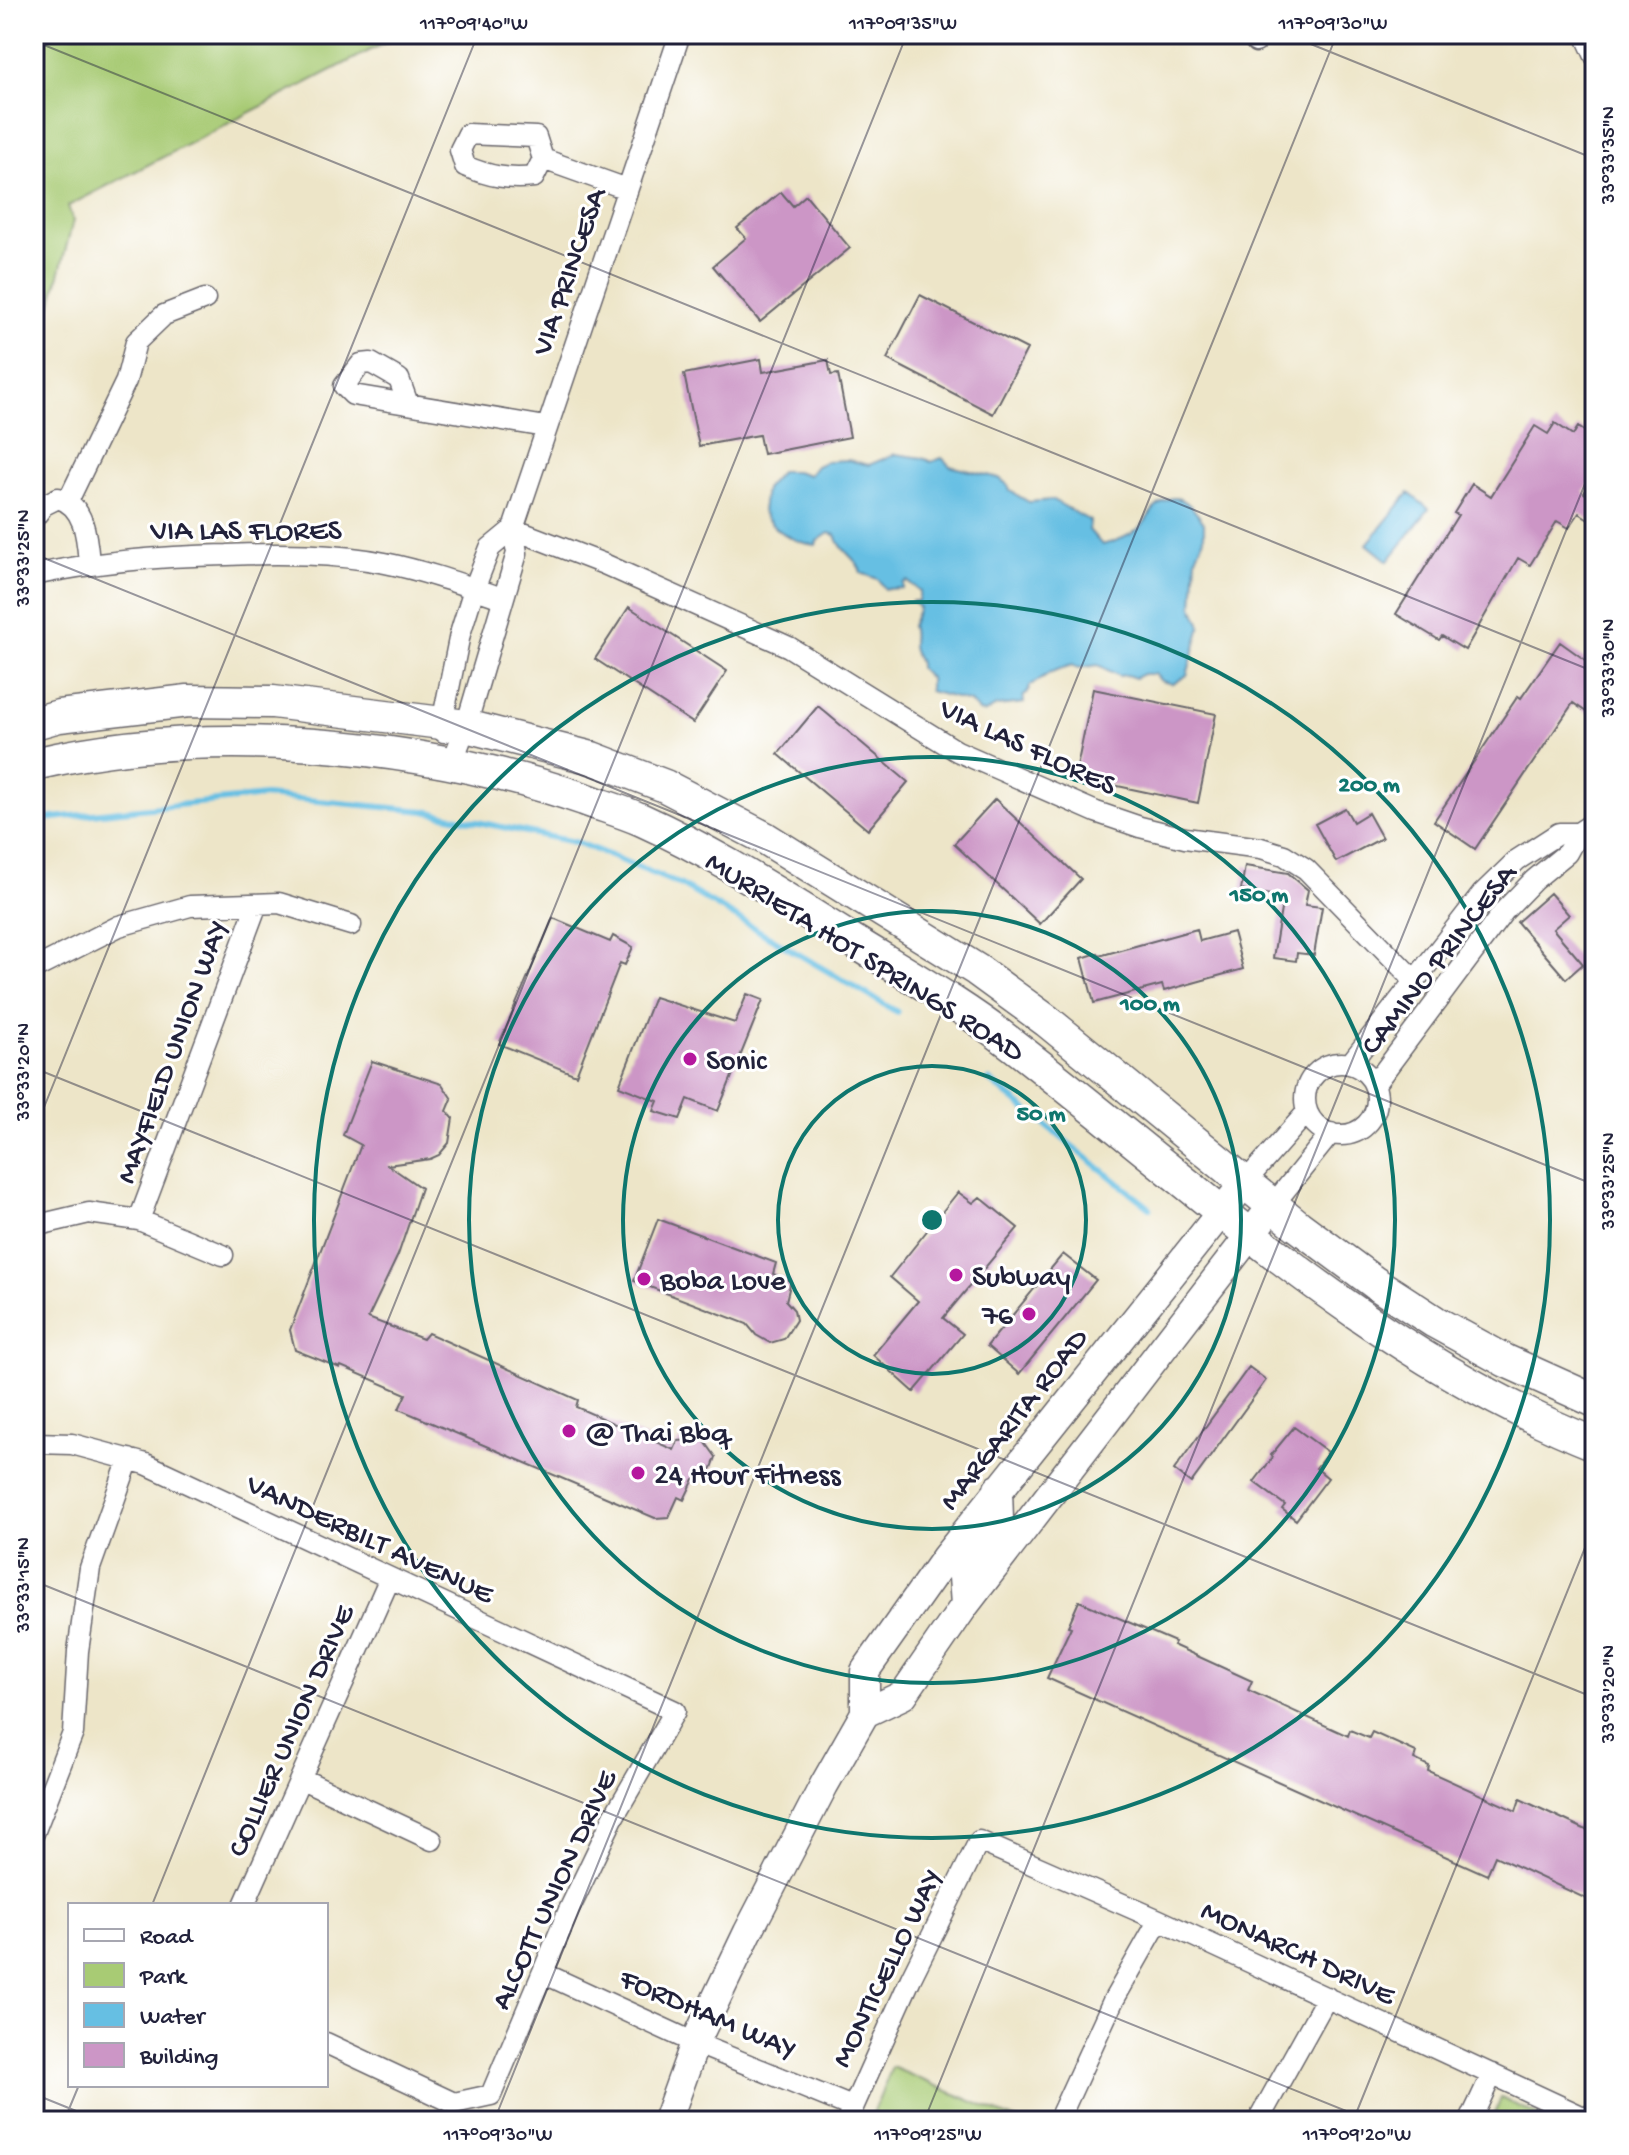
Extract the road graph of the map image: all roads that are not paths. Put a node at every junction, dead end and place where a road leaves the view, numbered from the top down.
1 (680, 34) edge
2 (543, 159) dead end
3 (627, 189) junction
4 (205, 299) dead end
5 (408, 404) dead end
6 (546, 427) junction
7 (68, 501) junction
8 (34, 518) edge
9 (513, 529) junction
10 (89, 563) junction
11 (34, 575) edge
12 (474, 589) junction
13 (502, 598) junction
14 (34, 723) edge
15 (454, 724) junction
16 (452, 763) junction
17 (34, 764) edge
18 (1586, 828) edge
19 (257, 904) junction
20 (351, 925) dead end
21 (34, 969) edge
22 (1415, 981) junction
23 (1350, 1064) junction
24 (1374, 1085) junction
25 (1307, 1112) junction
26 (1331, 1133) junction
27 (1246, 1181) junction
28 (1273, 1205) junction
29 (1222, 1210) junction
30 (139, 1220) junction
31 (34, 1226) edge
32 (1252, 1234) junction
33 (223, 1255) dead end
34 (1595, 1401) edge
35 (34, 1443) edge
36 (1595, 1444) edge
37 (129, 1459) junction
38 (998, 1489) junction
39 (389, 1580) junction
40 (965, 1605) junction
41 (675, 1711) joint
42 (865, 1713) junction
43 (302, 1779) junction
44 (34, 1833) edge
45 (432, 1840) dead end
46 (979, 1841) joint
47 (245, 1903) edge
48 (1159, 1920) junction
49 (543, 1973) junction
50 (1327, 1997) junction
51 (695, 2043) junction
52 (328, 2044) edge
53 (1492, 2074) junction
54 (849, 2114) edge
55 (667, 2121) edge
56 (1058, 2121) edge
57 (1258, 2121) edge
58 (1470, 2121) edge
59 (1592, 2121) edge

1 - 3 street, VIA PRINCESA
2 - 3 street
3 - 6 street, VIA PRINCESA
4 - 7 street
5 - 6 street
6 - 9 street, VIA PRINCESA
7 - 8 street
7 - 10 street
9 - 12 street, VIA PRINCESA
9 - 13 street, VIA PRINCESA
9 - 22 street, VIA LAS FLORES
10 - 11 street, VIA LAS FLORES
10 - 12 street, VIA LAS FLORES
12 - 13 street, VIA LAS FLORES
12 - 15 street, VIA PRINCESA
13 - 15 street, VIA PRINCESA
14 - 15 main road, MURRIETA HOT SPRINGS ROAD
15 - 16 street, VIA PRINCESA
15 - 27 main road, MURRIETA HOT SPRINGS ROAD
16 - 17 main road, MURRIETA HOT SPRINGS ROAD
16 - 29 main road, MURRIETA HOT SPRINGS ROAD
18 - 22 street, CAMINO PRINCESA
18 - 24 street, CAMINO PRINCESA
19 - 20 street
19 - 21 street
19 - 30 street, MAYFIELD UNION WAY
22 - 23 street, CAMINO PRINCESA
23 - 24 street, CAMINO PRINCESA
23 - 25 street, CAMINO PRINCESA
24 - 26 street, CAMINO PRINCESA
25 - 26 street
25 - 27 street, CAMINO PRINCESA
26 - 28 street
27 - 28 main road, MURRIETA HOT SPRINGS ROAD
27 - 29 main road, MARGARITA ROAD
28 - 32 main road
28 - 34 main road, MURRIETA HOT SPRINGS ROAD
29 - 32 main road, MURRIETA HOT SPRINGS ROAD
29 - 38 main road, MARGARITA ROAD
30 - 31 street
30 - 33 street
32 - 36 main road, MURRIETA HOT SPRINGS ROAD
32 - 40 main road
35 - 37 street, VANDERBILT AVENUE
37 - 39 street, VANDERBILT AVENUE
37 - 44 street
38 - 40 main road
38 - 42 main road, MARGARITA ROAD
39 - 41 street, VANDERBILT AVENUE
39 - 43 street, COLLIER UNION DRIVE
40 - 42 main road
41 - 49 street, ALCOTT UNION DRIVE
42 - 51 main road, MARGARITA ROAD
43 - 45 street
43 - 47 street, COLLIER UNION DRIVE
46 - 48 street, MONARCH DRIVE
46 - 54 street, MONTICELLO WAY
48 - 50 street, MONARCH DRIVE
48 - 56 street
49 - 51 street, FORDHAM WAY
49 - 52 street, ALCOTT UNION DRIVE
50 - 53 street, MONARCH DRIVE
50 - 57 street
51 - 54 street, FORDHAM WAY
51 - 55 main road, MARGARITA ROAD
53 - 58 street
53 - 59 street, MONARCH DRIVE

